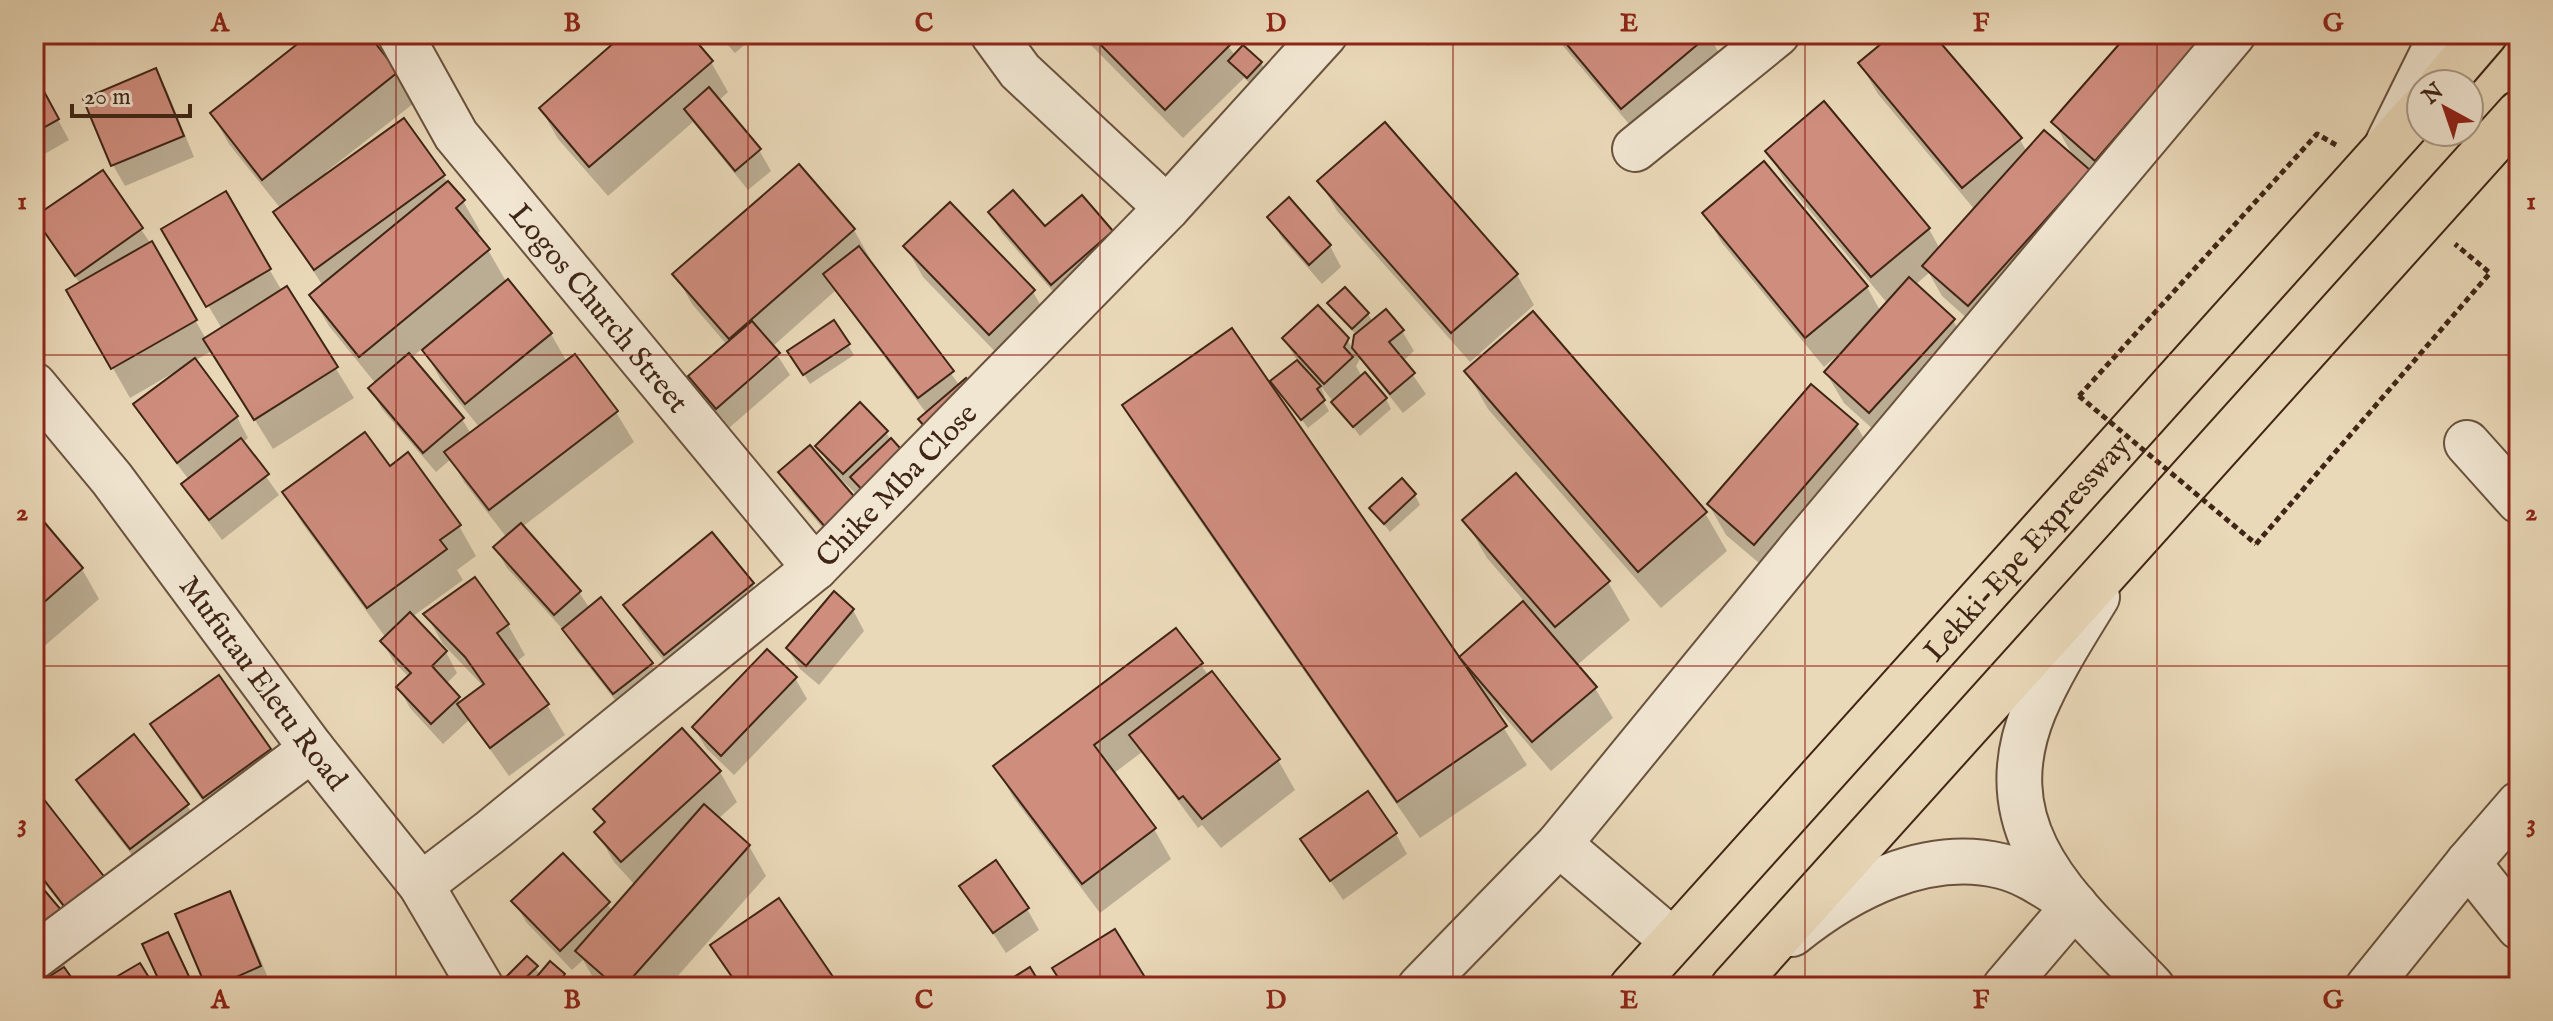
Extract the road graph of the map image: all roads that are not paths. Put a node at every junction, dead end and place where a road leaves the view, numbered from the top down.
1 (400, 34) edge
2 (993, 34) edge
3 (1325, 34) edge
4 (1777, 34) edge
5 (2233, 34) edge
6 (2442, 34) edge
7 (2485, 34) edge
8 (2456, 68) edge
9 (2519, 113) edge
10 (2405, 128) edge
11 (1635, 149) dead end
12 (2382, 155) junction
13 (1167, 208) junction
14 (34, 385) edge
15 (2467, 443) dead end
16 (2519, 501) edge
17 (2124, 550) junction
18 (815, 568) junction
19 (312, 749) junction
20 (2519, 804) edge
21 (1559, 844) junction
22 (2468, 863) junction
23 (421, 885) junction
24 (2075, 905) junction
25 (2519, 927) edge
26 (1673, 941) junction
27 (34, 957) edge
28 (1741, 978) edge
29 (2022, 980) edge
30 (481, 987) edge
31 (1420, 987) edge
32 (1632, 987) edge
33 (2152, 987) edge
34 (2368, 987) edge

1 - 18 street, Logos Church Street
2 - 13 street
3 - 13 street, Chike Mba Close
4 - 11 street
5 - 21 street
6 - 12 street
7 - 8 highway
9 - 17 highway
10 - 12 highway, Lekki-Epe Expressway
12 - 26 highway, Lekki-Epe Expressway
13 - 18 street, Chike Mba Close
14 - 19 street, Mufutau Eletu Road
15 - 16 street
17 - 24 street
17 - 28 highway
18 - 23 street, Chike Mba Close
19 - 23 street, Mufutau Eletu Road
19 - 27 street
20 - 22 street
21 - 26 street
21 - 31 street
22 - 25 street
22 - 34 street
23 - 30 street, Mufutau Eletu Road
24 - 28 street
24 - 29 street
24 - 33 street
26 - 32 highway, Lekki-Epe Expressway

